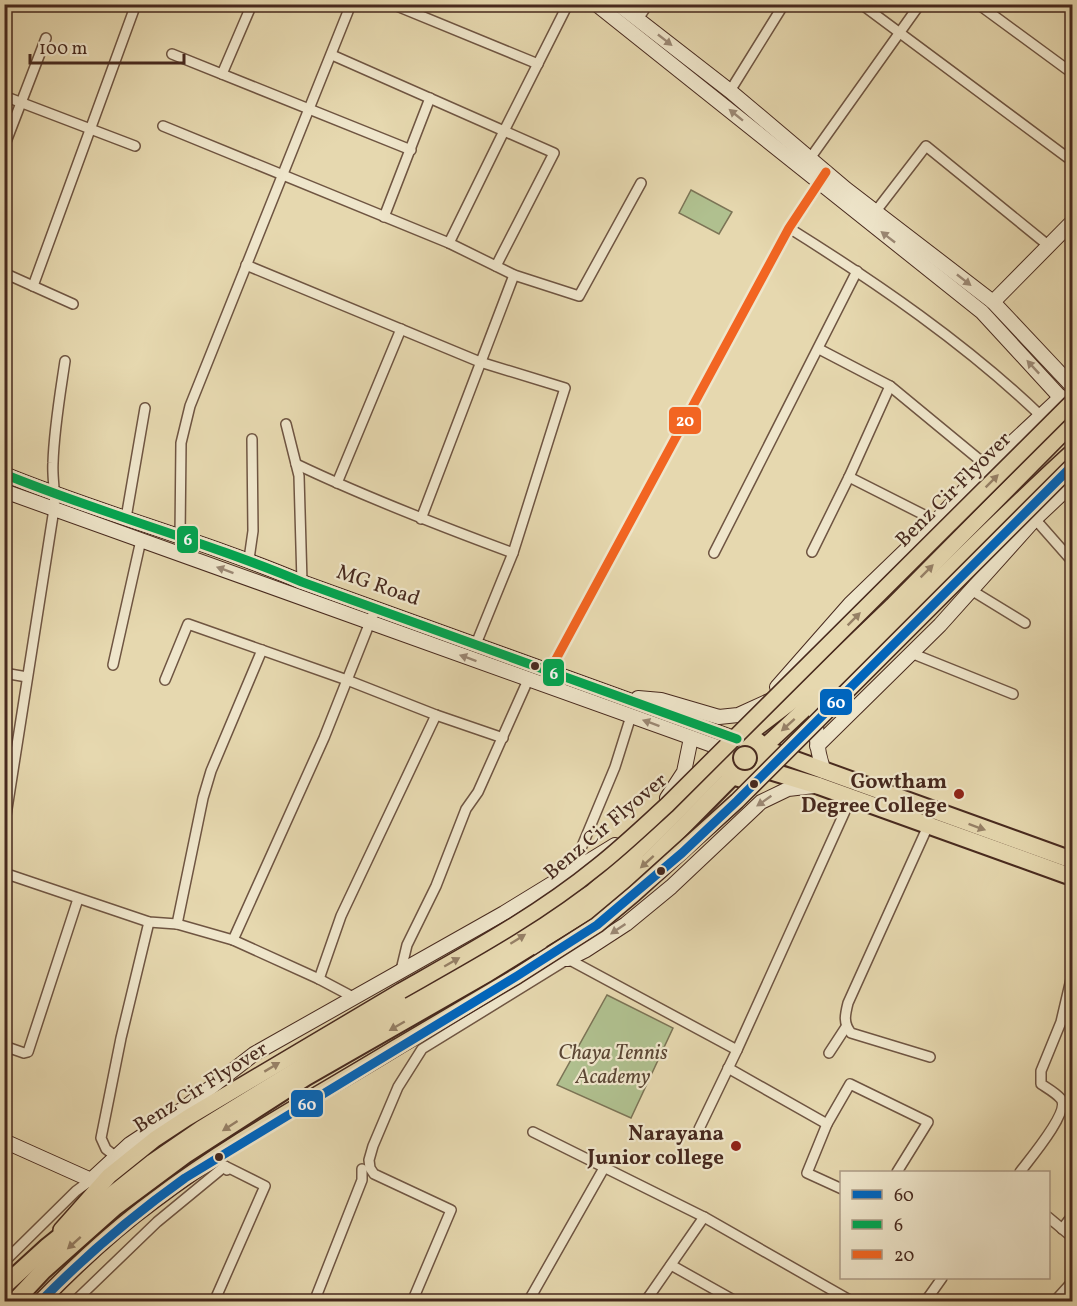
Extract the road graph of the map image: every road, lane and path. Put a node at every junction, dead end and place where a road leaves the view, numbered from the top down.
1 (136, 4) edge
2 (252, 4) edge
3 (351, 4) edge
4 (392, 4) edge
5 (568, 4) edge
6 (596, 4) edge
7 (618, 4) edge
8 (648, 4) edge
9 (784, 4) edge
10 (861, 4) edge
11 (920, 4) edge
12 (978, 4) edge
13 (638, 19) junction
14 (900, 33) junction
15 (46, 38) dead end
16 (172, 54) dead end
17 (332, 55) junction
18 (538, 64) junction
19 (1072, 73) edge
20 (222, 74) junction
21 (730, 91) junction
22 (4, 96) edge
23 (430, 98) junction
24 (22, 102) junction
25 (309, 109) junction
26 (163, 126) dead end
27 (91, 129) junction
28 (504, 130) junction
29 (135, 146) dead end
30 (4, 147) edge
31 (411, 150) junction
32 (811, 158) junction
33 (1072, 161) edge
34 (282, 174) junction
35 (823, 178) junction
36 (641, 183) dead end
37 (876, 211) junction
38 (384, 217) junction
39 (1072, 222) edge
40 (789, 228) junction
41 (449, 243) junction
42 (1049, 246) junction
43 (246, 265) junction
44 (496, 266) junction
45 (857, 271) junction
46 (4, 273) edge
47 (514, 275) junction
48 (33, 286) junction
49 (993, 302) junction
50 (73, 304) dead end
51 (401, 329) junction
52 (819, 349) junction
53 (65, 361) dead end
54 (480, 362) junction
55 (890, 386) junction
56 (1072, 386) edge
57 (1067, 400) edge
58 (146, 408) dead end
59 (1072, 410) edge
60 (1041, 416) junction
61 (286, 424) dead end
62 (1072, 424) edge
63 (252, 439) dead end
64 (1072, 452) edge
65 (296, 464) junction
66 (987, 466) junction
67 (1072, 466) edge
68 (4, 474) edge
69 (849, 477) junction
70 (337, 483) junction
71 (1072, 484) edge
72 (4, 490) edge
73 (55, 495) junction
74 (54, 509) junction
75 (126, 518) junction
76 (421, 519) junction
77 (1035, 519) junction
78 (936, 521) junction
79 (180, 537) junction
80 (141, 540) junction
81 (813, 552) dead end
82 (513, 553) junction
83 (714, 553) dead end
84 (249, 560) junction
85 (1072, 561) edge
86 (270, 568) junction
87 (302, 582) junction
88 (265, 585) junction
89 (971, 590) junction
90 (375, 607) junction
91 (369, 623) junction
92 (1025, 623) dead end
93 (477, 644) junction
94 (262, 650) junction
95 (911, 654) junction
96 (112, 665) dead end
97 (549, 672) junction
98 (4, 673) edge
99 (27, 677) junction
100 (165, 680) dead end
101 (347, 680) junction
102 (528, 680) junction
103 (1013, 694) dead end
104 (623, 698) junction
105 (795, 699) junction
106 (766, 700) junction
107 (816, 700) junction
108 (436, 715) junction
109 (631, 716) junction
110 (503, 738) junction
111 (691, 738) junction
112 (817, 746) junction
113 (764, 748) junction
114 (733, 753) junction
115 (764, 769) junction
116 (9, 777) edge
117 (822, 778) junction
118 (851, 798) junction
119 (928, 826) junction
120 (4, 828) edge
121 (677, 834) junction
122 (724, 838) junction
123 (1072, 860) edge
124 (583, 866) junction
125 (4, 873) edge
126 (1072, 877) edge
127 (78, 899) junction
128 (149, 922) junction
129 (177, 924) junction
130 (233, 940) junction
131 (531, 947) junction
132 (568, 958) junction
133 (400, 970) junction
134 (1072, 975) edge
135 (319, 979) junction
136 (353, 997) junction
137 (846, 1027) junction
138 (4, 1046) edge
139 (737, 1050) junction
140 (829, 1053) dead end
141 (930, 1057) dead end
142 (728, 1068) junction
143 (827, 1124) junction
144 (699, 1129) dead end
145 (533, 1132) dead end
146 (5, 1142) edge
147 (115, 1156) junction
148 (604, 1168) junction
149 (362, 1169) dead end
150 (898, 1171) edge
151 (1021, 1171) edge
152 (91, 1179) junction
153 (840, 1188) edge
154 (1072, 1216) edge
155 (704, 1217) junction
156 (1050, 1219) edge
157 (1062, 1228) junction
158 (1072, 1237) edge
159 (48, 1246) junction
160 (4, 1262) edge
161 (671, 1265) junction
162 (941, 1279) edge
163 (1072, 1282) edge
164 (4, 1286) edge
165 (14, 1302) edge
166 (40, 1302) edge
167 (75, 1302) edge
168 (214, 1302) edge
169 (314, 1302) edge
170 (412, 1302) edge
171 (528, 1302) edge
172 (645, 1302) edge
173 (737, 1302) edge
174 (854, 1302) edge
175 (925, 1302) edge
176 (1054, 1302) edge

1 - 27 street
2 - 20 street
3 - 17 street
4 - 18 street
5 - 18 street
35 -> 6 street
7 - 13 street
8 - 13 street
9 - 21 street
10 - 14 street
11 - 14 street
12 - 19 street
13 -> 21 street
14 - 32 street
14 - 33 street
15 - 24 street
16 - 20 street
17 - 23 street
17 - 25 street
18 - 28 street
20 - 25 street
21 - 32 street
22 - 24 street
23 - 28 street
23 - 31 street
24 - 27 street
24 - 30 street
25 - 31 street
25 - 34 street
26 - 34 street
27 - 29 street
27 - 48 street
28 - 41 street
28 - 44 street
31 - 38 street
32 - 35 street
34 - 38 street
34 - 43 street
35 - 37 street
35 - 40 street
57 -> 35 street
36 - 47 street
37 - 42 street
37 -> 49 street
38 - 41 street
39 - 42 street
40 - 45 street
40 - 97 street
41 - 44 street
42 - 49 street
43 - 51 street
43 - 79 street
44 - 47 street
45 - 52 street
45 - 60 street
46 - 48 street
47 - 54 street
48 - 50 street
49 - 56 street
51 - 54 street
51 - 70 street
52 - 55 street
52 - 83 street
53 - 73 street
54 - 76 street
54 - 82 street
55 - 66 street
55 - 69 street
57 - 59 street
57 - 60 street
159 -> 57 main road, Benz Cir Flyover, bridge
58 - 75 street
60 - 66 street
61 - 65 street
105 -> 62 main road
63 - 84 street
64 - 107 main road
65 - 70 street
65 - 87 street
66 - 78 street
67 - 166 main road, bridge
68 - 73 street, MG Road
69 - 78 street
69 - 81 street
70 - 76 street
71 - 77 street
72 - 74 street, MG Road
73 - 74 street
73 - 75 street, MG Road
74 - 80 street, MG Road
74 - 99 street
75 - 79 street, MG Road
76 - 82 street
77 - 85 street
77 - 89 street
78 - 106 street
79 - 84 street, MG Road
88 -> 80 street, MG Road
80 - 96 street
82 - 93 street
84 - 86 street, MG Road
86 - 87 street, MG Road
86 - 88 street
87 - 90 street, MG Road
88 - 91 street, MG Road
89 - 92 street
89 - 95 street
90 - 91 street
90 - 93 street, MG Road
91 - 101 street
102 -> 91 street, MG Road
93 - 97 street, MG Road
94 - 100 street
94 - 101 street
94 - 129 street
95 - 103 street
95 - 112 street
97 - 104 street, MG Road
98 - 99 street
99 - 116 street
101 - 108 street
101 - 130 street
102 - 109 street, MG Road
102 - 110 street
104 - 106 street
104 - 114 street, MG Road
105 - 106 street
105 - 114 main road
107 - 112 street
107 -> 113 main road
108 - 110 street
108 - 135 street
111 -> 109 street, MG Road
109 - 124 street
110 - 133 street
111 - 114 street, MG Road
111 - 124 street
112 - 117 street
113 - 114 highway
113 - 115 highway
113 - 117 highway
114 - 115 highway
114 - 121 highway
159 -> 114 highway
115 - 117 highway
116 - 120 street
117 - 118 highway
117 -> 122 street
117 -> 123 highway
118 - 119 highway
118 - 139 street
119 - 126 highway
119 - 137 street
121 - 122 street
121 -> 131 highway
122 -> 132 street
124 - 133 street
125 - 127 street
127 - 128 street
127 - 138 street
128 - 129 street
128 - 147 street
129 - 130 street
130 - 135 street
131 - 132 street
131 -> 165 highway
132 - 139 street
132 - 170 street
133 - 136 street
134 - 151 street
135 - 136 street
136 - 147 street
137 - 140 street
137 - 141 street
139 - 142 street
142 - 143 street
142 - 144 street
143 - 150 street
143 - 153 street
145 - 148 street
146 - 152 street
147 - 152 street
148 - 155 street
148 - 171 street
149 - 169 street
152 - 160 street
154 - 157 street
155 - 161 street
155 - 174 street
156 - 157 street
157 - 158 street
159 - 164 highway
161 - 172 street
161 - 173 street
162 - 175 street
163 - 176 street
167 - 168 street

